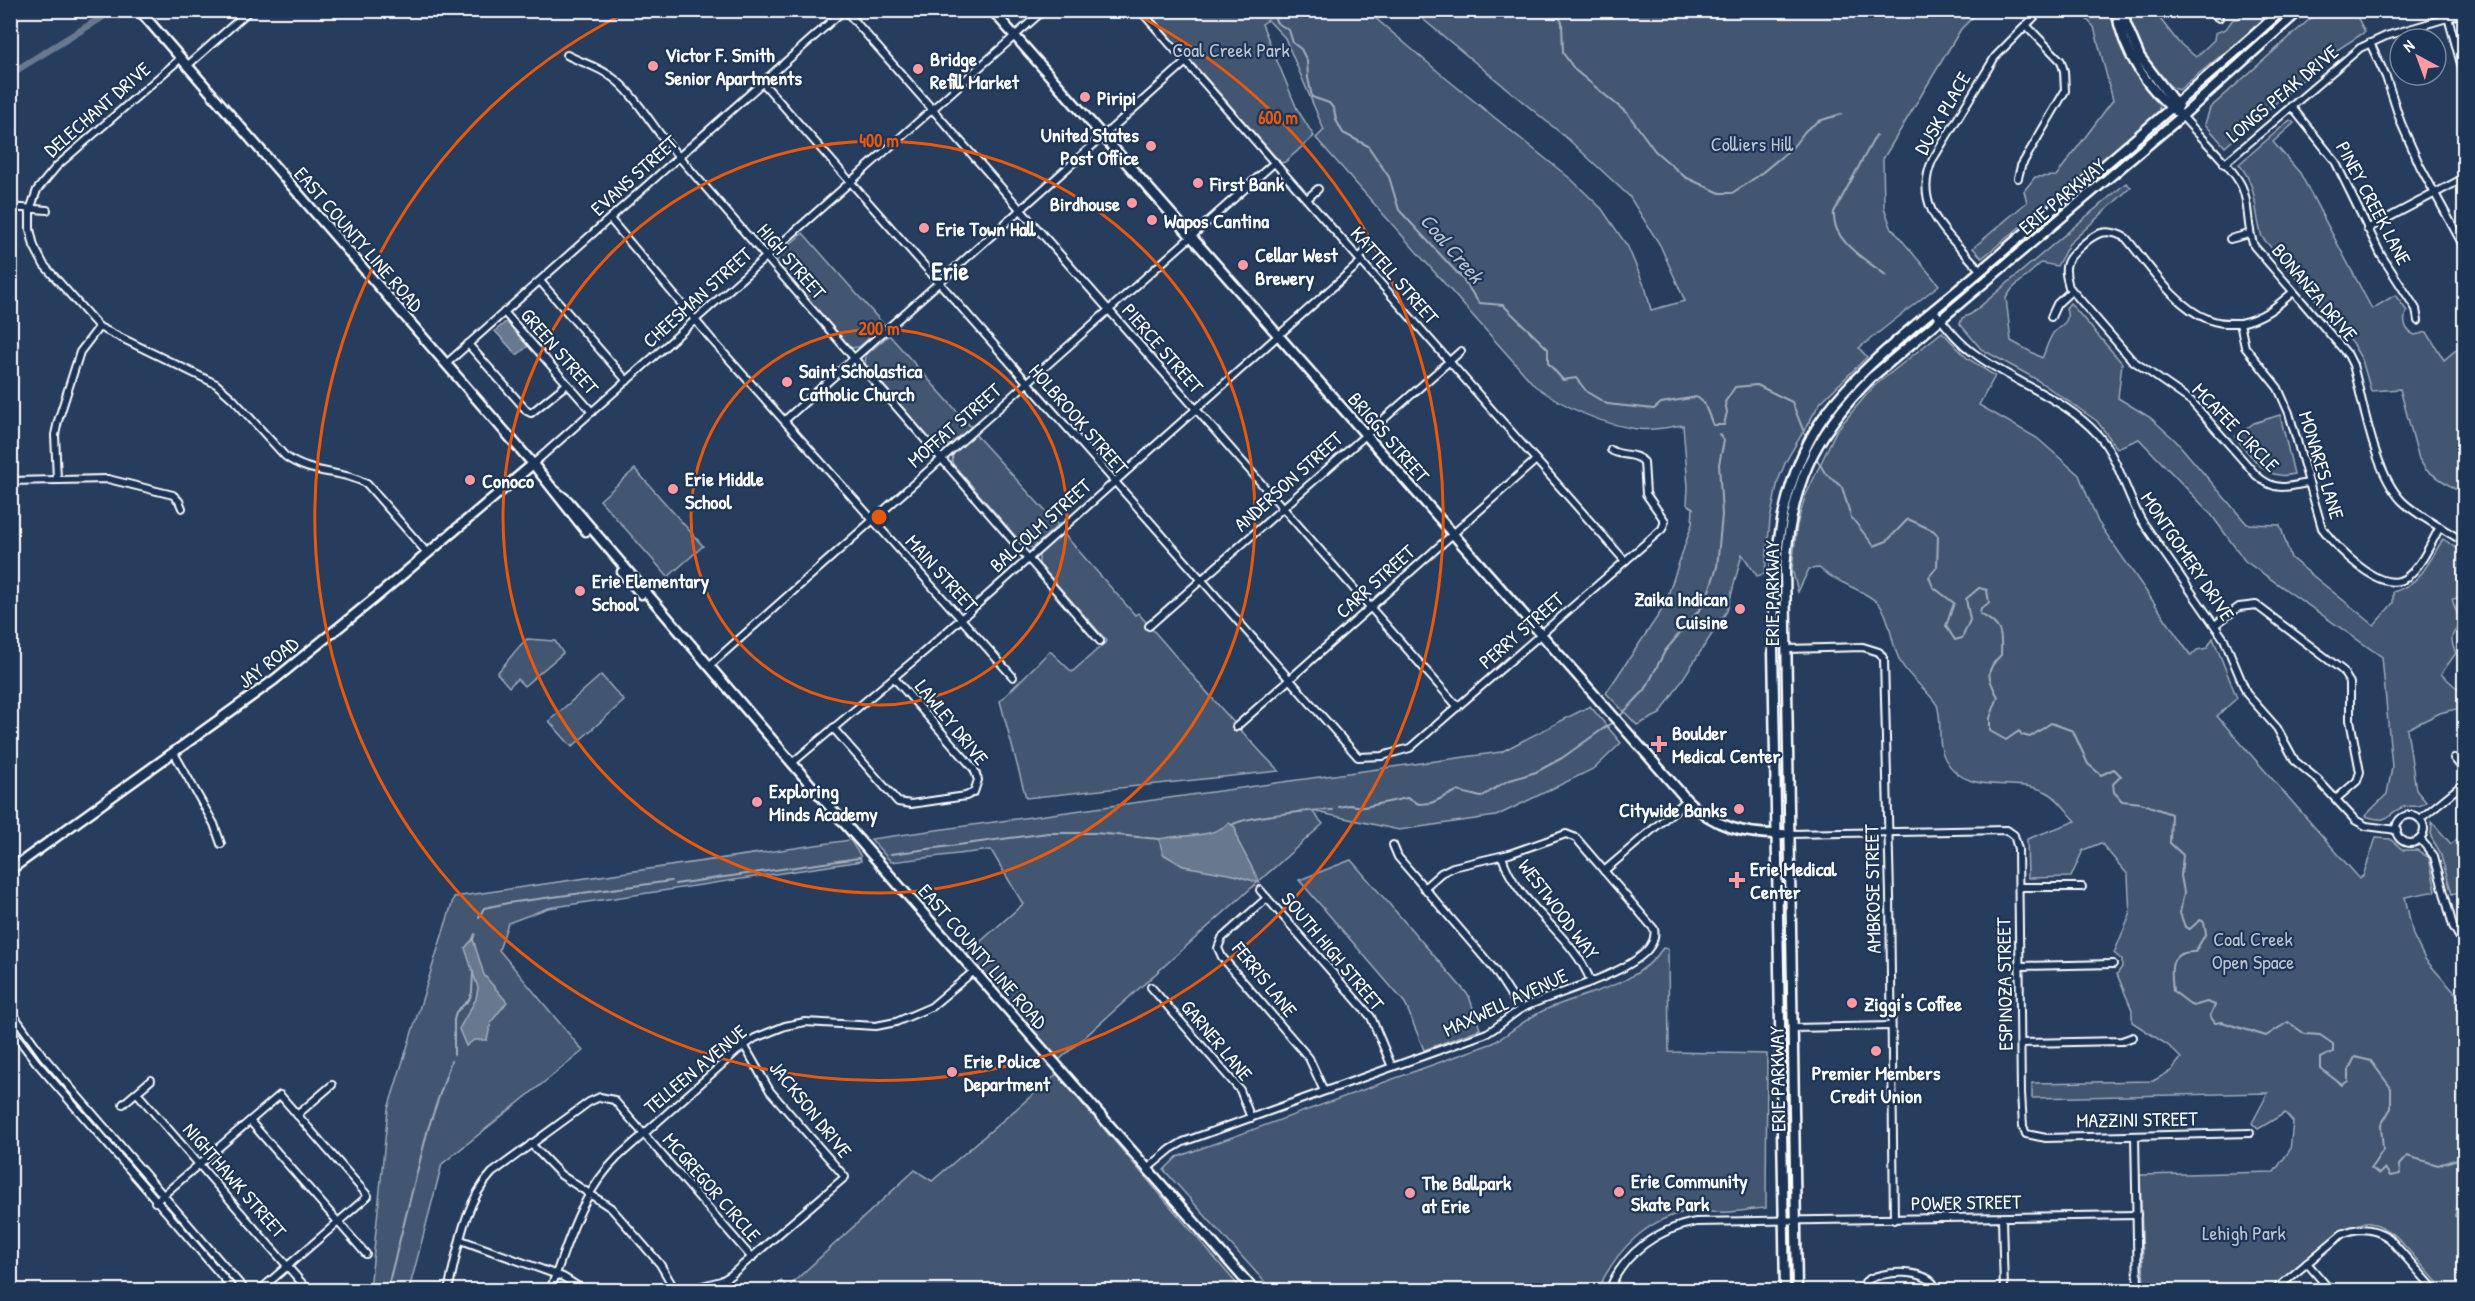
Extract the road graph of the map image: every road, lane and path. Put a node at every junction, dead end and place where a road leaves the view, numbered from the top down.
1 (139, 10) edge
2 (250, 10) edge
3 (844, 10) edge
4 (992, 10) edge
5 (1044, 10) edge
6 (1140, 10) edge
7 (2041, 10) edge
8 (2116, 10) edge
9 (2124, 10) edge
10 (2206, 10) edge
11 (2282, 10) edge
12 (2300, 10) edge
13 (2464, 13) edge
14 (2447, 14) edge
15 (2219, 18) dead end
16 (2026, 25) junction
17 (1015, 37) junction
18 (2370, 43) junction
19 (567, 55) dead end
20 (181, 58) junction
21 (1186, 62) junction
22 (187, 66) junction
23 (2464, 75) edge
24 (763, 83) junction
25 (2174, 105) junction
26 (2291, 106) junction
27 (932, 110) junction
28 (2182, 116) junction
29 (1103, 137) junction
30 (680, 157) junction
31 (1275, 162) junction
32 (2224, 164) junction
33 (2018, 178) dead end
34 (2464, 178) edge
35 (850, 183) junction
36 (1318, 189) dead end
37 (2434, 194) junction
38 (1307, 199) junction
39 (10, 207) edge
40 (30, 210) junction
41 (47, 210) dead end
42 (1020, 210) junction
43 (610, 219) junction
44 (2367, 229) junction
45 (2249, 234) junction
46 (1191, 237) junction
47 (2230, 239) dead end
48 (2464, 246) edge
49 (1368, 249) dead end
50 (767, 257) junction
51 (1360, 260) junction
52 (1981, 270) junction
53 (540, 281) junction
54 (938, 283) junction
55 (2071, 291) junction
56 (2293, 292) junction
57 (1108, 310) junction
58 (1934, 310) junction
59 (504, 312) junction
60 (2051, 317) dead end
61 (1941, 320) junction
62 (696, 321) junction
63 (2418, 321) dead end
64 (2240, 323) junction
65 (99, 327) junction
66 (1278, 335) junction
67 (468, 344) junction
68 (1461, 351) dead end
69 (855, 358) junction
70 (1449, 361) junction
71 (446, 364) junction
72 (627, 381) junction
73 (567, 384) junction
74 (1026, 384) junction
75 (1195, 409) junction
76 (592, 412) junction
77 (1831, 415) junction
78 (785, 420) junction
79 (1365, 435) junction
80 (1611, 450) dead end
81 (942, 458) junction
82 (1536, 460) junction
83 (532, 464) junction
84 (57, 480) junction
85 (10, 481) edge
86 (1113, 483) junction
87 (2307, 483) junction
88 (182, 508) dead end
89 (1282, 508) junction
90 (872, 520) junction
91 (2440, 527) junction
92 (1452, 534) junction
93 (2464, 542) edge
94 (428, 554) junction
95 (1028, 558) junction
96 (1625, 561) junction
97 (1200, 581) junction
98 (1370, 607) junction
99 (961, 619) junction
100 (2215, 625) junction
101 (1149, 626) dead end
102 (1541, 634) junction
103 (1100, 641) dead end
104 (1787, 649) junction
105 (709, 666) junction
106 (1012, 677) dead end
107 (894, 678) junction
108 (1288, 681) junction
109 (1458, 707) junction
110 (1236, 727) dead end
111 (833, 728) junction
112 (174, 753) junction
113 (1382, 756) joint
114 (2454, 758) dead end
115 (792, 763) junction
116 (2464, 770) edge
117 (2464, 783) edge
118 (2336, 799) junction
119 (1687, 800) junction
120 (2420, 819) junction
121 (2397, 830) junction
122 (1887, 831) junction
123 (1777, 834) junction
124 (1790, 834) junction
125 (2420, 838) junction
126 (221, 844) dead end
127 (1393, 845) dead end
128 (1502, 856) junction
129 (10, 870) edge
130 (1604, 871) junction
131 (2020, 886) junction
132 (2082, 887) dead end
133 (1424, 888) junction
134 (1260, 890) dead end
135 (1267, 898) junction
136 (2464, 945) edge
137 (2113, 964) dead end
138 (2021, 966) junction
139 (974, 970) junction
140 (1591, 982) junction
141 (1151, 987) dead end
142 (1520, 1009) junction
143 (10, 1010) edge
144 (1891, 1026) junction
145 (10, 1028) edge
146 (1793, 1028) junction
147 (2133, 1037) dead end
148 (2021, 1043) junction
149 (744, 1045) junction
150 (1392, 1067) junction
151 (151, 1080) dead end
152 (332, 1085) dead end
153 (1324, 1092) junction
154 (137, 1093) junction
155 (123, 1104) dead end
156 (89, 1109) junction
157 (81, 1115) junction
158 (297, 1115) junction
159 (1251, 1118) junction
160 (250, 1121) junction
161 (2250, 1133) dead end
162 (644, 1134) junction
163 (2026, 1134) joint
164 (2135, 1136) junction
165 (531, 1144) junction
166 (200, 1164) junction
167 (1147, 1169) junction
168 (589, 1193) junction
169 (163, 1195) junction
170 (156, 1202) junction
171 (2137, 1215) junction
172 (2002, 1218) junction
173 (1894, 1220) junction
174 (339, 1222) junction
175 (1784, 1222) junction
176 (1796, 1222) junction
177 (461, 1240) junction
178 (366, 1254) dead end
179 (752, 1258) junction
180 (2307, 1263) junction
181 (288, 1267) junction
182 (556, 1274) junction
183 (234, 1290) edge
184 (245, 1290) edge
185 (260, 1290) edge
186 (308, 1290) edge
187 (448, 1290) edge
188 (550, 1290) edge
189 (584, 1290) edge
190 (675, 1290) edge
191 (687, 1290) edge
192 (1254, 1290) edge
193 (1609, 1290) edge
194 (1785, 1290) edge
195 (1797, 1290) edge
196 (1863, 1290) edge
197 (1936, 1290) edge
198 (2004, 1290) edge
199 (2138, 1290) edge
200 (2275, 1290) edge
201 (2330, 1290) edge
202 (2435, 1290) edge

1 - 20 main road, EAST COUNTY LINE ROAD
2 - 22 street
3 - 24 street, EVANS STREET
3 - 27 street, PIERCE STREET
4 - 17 main road, BRIGGS STREET
5 - 17 street, CHEESMAN STREET
6 - 21 street, KATTELL STREET
7 - 16 street, DUSK PLACE
8 - 25 main road
9 - 25 main road
10 - 15 street
11 - 25 main road, ERIE PARKWAY
12 - 28 main road, ERIE PARKWAY
13 - 14 street, LONGS PEAK DRIVE
14 - 18 street, LONGS PEAK DRIVE
14 - 23 street
16 - 33 street
16 - 52 street, DUSK PLACE
17 - 27 street, CHEESMAN STREET
17 - 29 main road, BRIGGS STREET
18 - 26 street, LONGS PEAK DRIVE
18 - 37 street
19 - 30 street, HIGH STREET
20 - 22 main road, EAST COUNTY LINE ROAD
20 - 40 street, DELECHANT DRIVE
21 - 29 street
21 - 31 street, KATTELL STREET
22 - 71 main road, EAST COUNTY LINE ROAD
24 - 30 street, EVANS STREET
24 - 35 street, HOLBROOK STREET
25 - 28 main road
25 - 52 main road, ERIE PARKWAY
26 - 32 street, LONGS PEAK DRIVE
26 - 44 street, PINEY CREEK LANE
27 - 35 street, CHEESMAN STREET
27 - 42 street, PIERCE STREET
28 - 32 street, BONANZA DRIVE
28 - 61 main road, ERIE PARKWAY
29 - 42 street
29 - 46 main road, BRIGGS STREET
30 - 43 street, EVANS STREET
30 - 50 street, HIGH STREET
31 - 38 street, KATTELL STREET
31 - 46 street, MOFFAT STREET
32 - 45 street, BONANZA DRIVE
34 - 37 street
35 - 50 street, CHEESMAN STREET
35 - 54 street, HOLBROOK STREET
36 - 38 street
37 - 44 street
37 - 48 street
38 - 51 street, KATTELL STREET
39 - 40 street
40 - 41 street
40 - 65 street, DELECHANT DRIVE
42 - 54 street
42 - 57 street, PIERCE STREET
43 - 53 street, EVANS STREET
43 - 62 street, MAIN STREET
44 - 63 street, PINEY CREEK LANE
45 - 47 street
45 - 56 street, BONANZA DRIVE
46 - 57 street, MOFFAT STREET
46 - 66 main road, BRIGGS STREET
49 - 51 street, BALCOLM STREET
50 - 62 street, CHEESMAN STREET
50 - 69 street, HIGH STREET
51 - 66 street, BALCOLM STREET
51 - 70 street, KATTELL STREET
52 - 58 main road, ERIE PARKWAY
53 - 59 street, EVANS STREET
53 - 72 street
54 - 69 street
54 - 74 street, HOLBROOK STREET
55 - 60 street
55 - 64 street
55 - 87 street, MCAFEE CIRCLE
56 - 64 street
56 - 91 street, BONANZA DRIVE
57 - 74 street, MOFFAT STREET
57 - 75 street, PIERCE STREET
58 - 61 street, MONTGOMERY DRIVE
58 - 77 main road, ERIE PARKWAY
59 - 67 street, EVANS STREET
59 - 73 street, GREEN STREET
61 - 77 main road, ERIE PARKWAY
61 - 100 street, MONTGOMERY DRIVE
62 - 72 street, CHEESMAN STREET
62 - 78 street, MAIN STREET
64 - 87 street, MONARES LANE
65 - 84 street
65 - 94 street, DELECHANT DRIVE
66 - 75 street, BALCOLM STREET
66 - 79 main road, BRIGGS STREET
67 - 71 street, EVANS STREET
67 - 73 street
68 - 70 street, ANDERSON STREET
69 - 78 street
69 - 81 street, HIGH STREET
70 - 79 street, ANDERSON STREET
70 - 82 street, KATTELL STREET
71 - 83 main road, EAST COUNTY LINE ROAD
72 - 76 street, CHEESMAN STREET
73 - 76 street, GREEN STREET
74 - 81 street, MOFFAT STREET
74 - 86 street, HOLBROOK STREET
75 - 86 street, BALCOLM STREET
75 - 89 street, PIERCE STREET
76 - 83 street, CHEESMAN STREET
77 - 104 main road, ERIE PARKWAY
77 - 123 main road, ERIE PARKWAY
78 - 90 street, MAIN STREET
79 - 89 street, ANDERSON STREET
79 - 92 main road, BRIGGS STREET
80 - 96 street, PERRY STREET
81 - 90 street, MOFFAT STREET
81 - 95 street, HIGH STREET
82 - 92 street, CARR STREET
82 - 96 street, KATTELL STREET
83 - 94 main road, JAY ROAD
83 - 105 main road, EAST COUNTY LINE ROAD
84 - 85 street
84 - 88 street
86 - 95 street, BALCOLM STREET
86 - 97 street, HOLBROOK STREET
87 - 91 street, MONARES LANE
89 - 97 street, ANDERSON STREET
89 - 98 street, PIERCE STREET
90 - 99 street, MAIN STREET
90 - 105 street, MOFFAT STREET
91 - 93 street, BONANZA DRIVE
92 - 98 street, CARR STREET
92 - 102 main road, BRIGGS STREET
94 - 112 main road, JAY ROAD
95 - 99 street, BALCOLM STREET
95 - 103 street, HIGH STREET
96 - 102 street, PERRY STREET
97 - 101 street, ANDERSON STREET
97 - 108 street, HOLBROOK STREET
98 - 108 street, CARR STREET
98 - 109 street, PIERCE STREET
99 - 106 street, MAIN STREET
99 - 107 street, BALCOLM STREET
100 - 118 street, MONTGOMERY DRIVE
100 - 118 street
102 - 109 street, PERRY STREET
102 - 119 main road, BRIGGS STREET
104 - 122 street, AMBROSE STREET
104 - 124 main road, ERIE PARKWAY
105 - 115 main road, EAST COUNTY LINE ROAD
107 - 111 street, BALCOLM STREET
107 - 111 street, LAWLEY DRIVE
108 - 110 street, CARR STREET
108 - 113 street, HOLBROOK STREET
109 - 113 street, PERRY STREET
111 - 115 street, BALCOLM STREET
112 - 126 street
112 - 129 main road, JAY ROAD
114 - 116 street
115 - 139 main road, EAST COUNTY LINE ROAD
117 - 120 street
118 - 121 street, MONTGOMERY DRIVE
119 - 123 main road, BRIGGS STREET
119 - 130 street
120 - 121 street
120 - 125 street
121 - 125 street
122 - 124 street
122 - 131 street, ESPINOZA STREET
122 - 144 street, AMBROSE STREET
123 - 124 main road, BRIGGS STREET
123 - 175 main road, ERIE PARKWAY
124 - 146 main road, ERIE PARKWAY
125 - 136 street
127 - 133 street
128 - 130 street
128 - 133 street
128 - 140 street, WESTWOOD WAY
130 - 140 street, MAXWELL AVENUE
131 - 132 street
131 - 138 street, ESPINOZA STREET
133 - 142 street
134 - 135 street, SOUTH HIGH STREET
135 - 150 street, SOUTH HIGH STREET
135 - 153 street, FERRIS LANE
137 - 138 street
138 - 148 street, ESPINOZA STREET
139 - 149 street, TELLEEN AVENUE
139 - 167 main road, EAST COUNTY LINE ROAD
140 - 142 street, MAXWELL AVENUE
141 - 159 street, GARNER LANE
142 - 150 street, MAXWELL AVENUE
143 - 156 street
144 - 146 street
144 - 173 street, AMBROSE STREET
145 - 157 street
146 - 176 main road, ERIE PARKWAY
147 - 148 street
148 - 163 street, ESPINOZA STREET
149 - 162 street, TELLEEN AVENUE
149 - 179 street, JACKSON DRIVE
150 - 153 street, MAXWELL AVENUE
151 - 154 street
152 - 158 street
153 - 159 street, MAXWELL AVENUE
154 - 155 street
154 - 166 street, NIGHTHAWK STREET
156 - 157 street
156 - 169 street
157 - 170 street
158 - 160 street
158 - 174 street
159 - 167 street, MAXWELL AVENUE
160 - 166 street
160 - 174 street
161 - 164 street, MAZZINI STREET
162 - 165 street, MCGREGOR CIRCLE
162 - 168 street, TELLEEN AVENUE
162 - 179 street, MCGREGOR CIRCLE
163 - 164 street, MAZZINI STREET
164 - 171 street
165 - 168 street
165 - 177 street, MCGREGOR CIRCLE
166 - 169 street
166 - 181 street, NIGHTHAWK STREET
167 - 192 main road, EAST COUNTY LINE ROAD
168 - 182 street, TELLEEN AVENUE
168 - 190 street
169 - 170 street
169 - 184 street
170 - 183 street
171 - 172 street, POWER STREET
171 - 199 street
172 - 173 street, POWER STREET
172 - 198 street
173 - 176 street, POWER STREET
174 - 178 street
174 - 181 street
175 - 176 street, POWER STREET
175 - 193 street, POWER STREET
175 - 194 main road, ERIE PARKWAY
176 - 195 main road, ERIE PARKWAY
177 - 182 street
177 - 187 street, MCGREGOR CIRCLE
179 - 191 street, JACKSON DRIVE
180 - 200 street
180 - 201 street
180 - 202 street
181 - 185 street
181 - 186 street, NIGHTHAWK STREET
182 - 188 street, TELLEEN AVENUE
182 - 189 street
196 - 197 street

